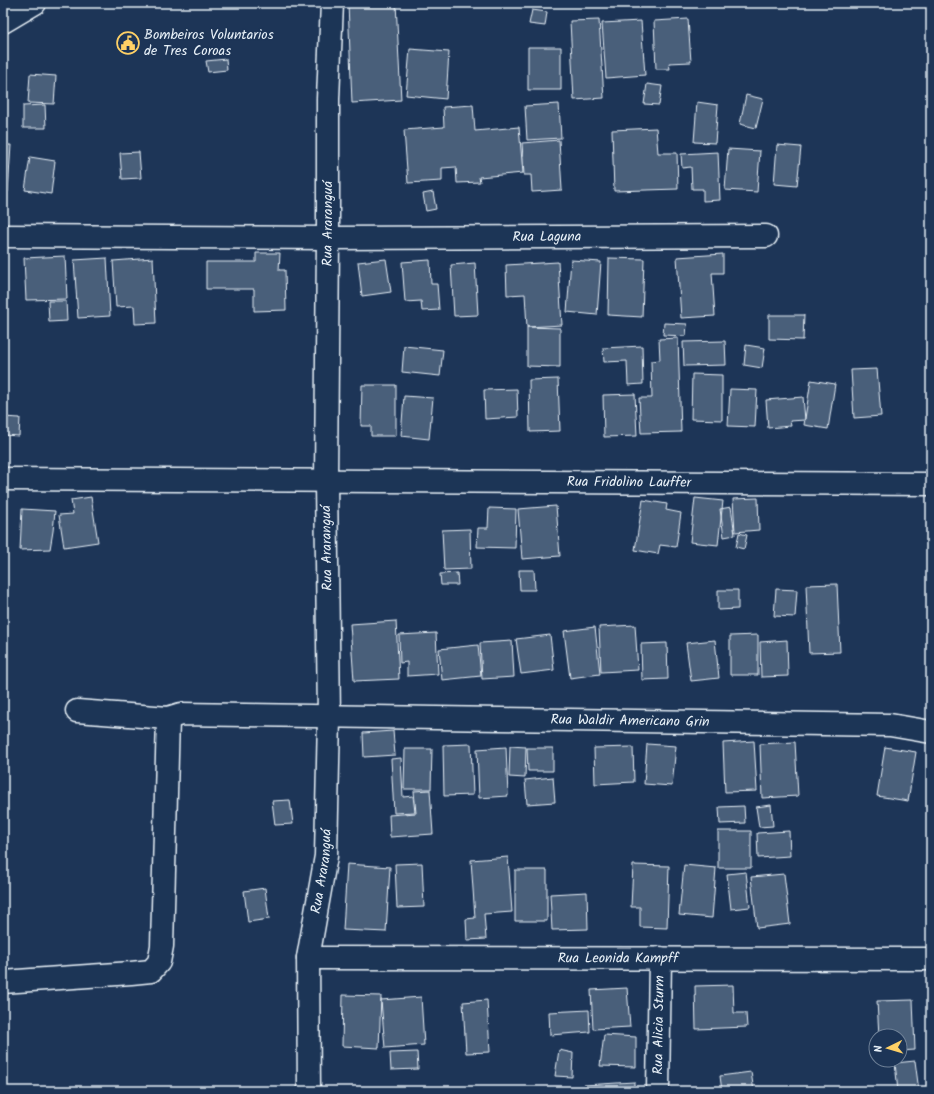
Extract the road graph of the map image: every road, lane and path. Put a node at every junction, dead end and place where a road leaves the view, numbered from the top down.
1 (36, 3) edge
2 (332, 3) edge
3 (3, 22) edge
4 (3, 236) edge
5 (766, 236) dead end
6 (328, 238) junction
7 (3, 479) edge
8 (326, 481) junction
9 (931, 484) edge
10 (77, 711) dead end
11 (329, 717) junction
12 (168, 718) junction
13 (931, 732) edge
14 (308, 958) junction
15 (660, 958) junction
16 (930, 959) edge
17 (3, 982) edge
18 (309, 1091) edge
19 (658, 1091) edge

1 - 3 street
2 - 6 street, Rua Araranguá
4 - 6 street, Rua Laguna
5 - 6 street, Rua Laguna
6 - 8 street, Rua Araranguá
7 - 8 street, Rua Fridolino Lauffer
8 - 9 street, Rua Fridolino Lauffer
8 - 11 street, Rua Araranguá
10 - 12 street, Rua Waldir Americano Grin
11 - 12 street, Rua Waldir Americano Grin
11 - 13 street, Rua Waldir Americano Grin
11 - 14 street, Rua Araranguá
12 - 17 street
14 - 15 street, Rua Leonida Kampff
14 - 18 street, Rua Araranguá
15 - 16 street, Rua Leonida Kampff
15 - 19 street, Rua Alicia Sturm

